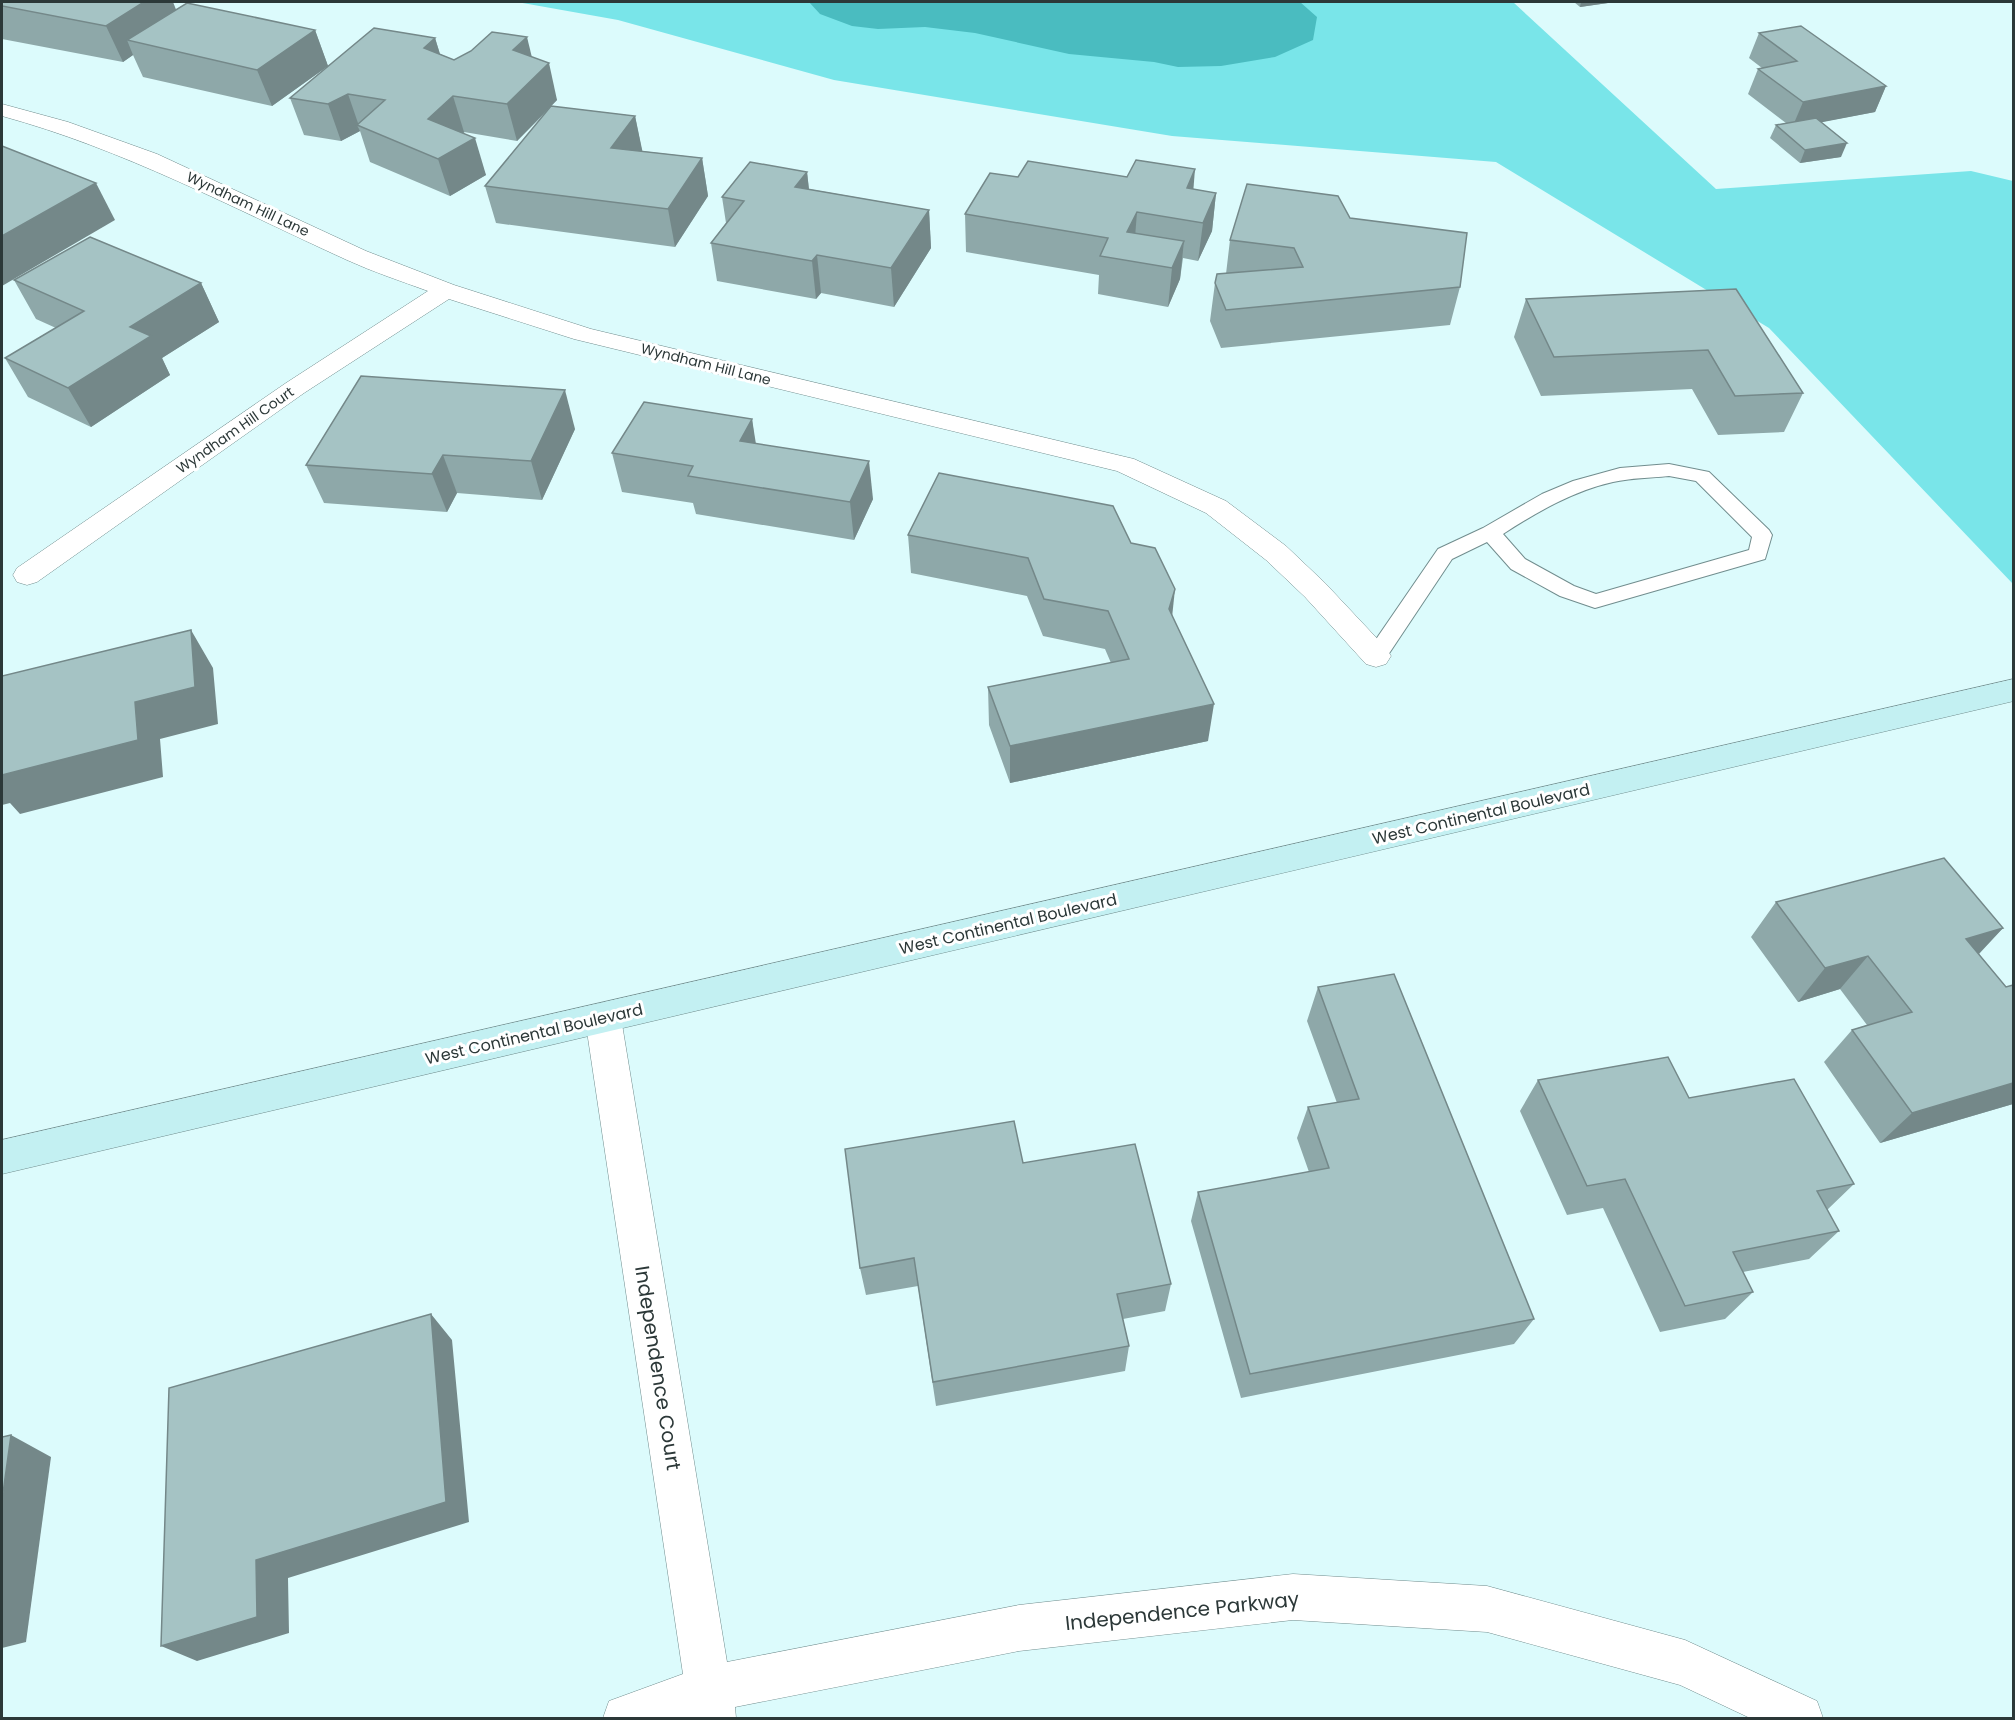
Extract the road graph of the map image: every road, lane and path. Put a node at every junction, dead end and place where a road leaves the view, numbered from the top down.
1 (2, 110) edge
2 (446, 290) junction
3 (1490, 532) junction
4 (27, 575) dead end
5 (1376, 656) joint
6 (2013, 690) edge
7 (603, 1018) junction
8 (2, 1157) edge
9 (711, 1704) edge
10 (626, 1719) edge
11 (1800, 1719) edge

1 - 2 street, Wyndham Hill Lane
2 - 4 street, Wyndham Hill Court
2 - 5 street, Wyndham Hill Lane
3 - 3 lane
3 - 5 lane
6 - 7 main road, West Continental Boulevard
7 - 8 main road, West Continental Boulevard
7 - 9 street, Independence Court
9 - 10 street, Independence Parkway
9 - 11 street, Independence Parkway

